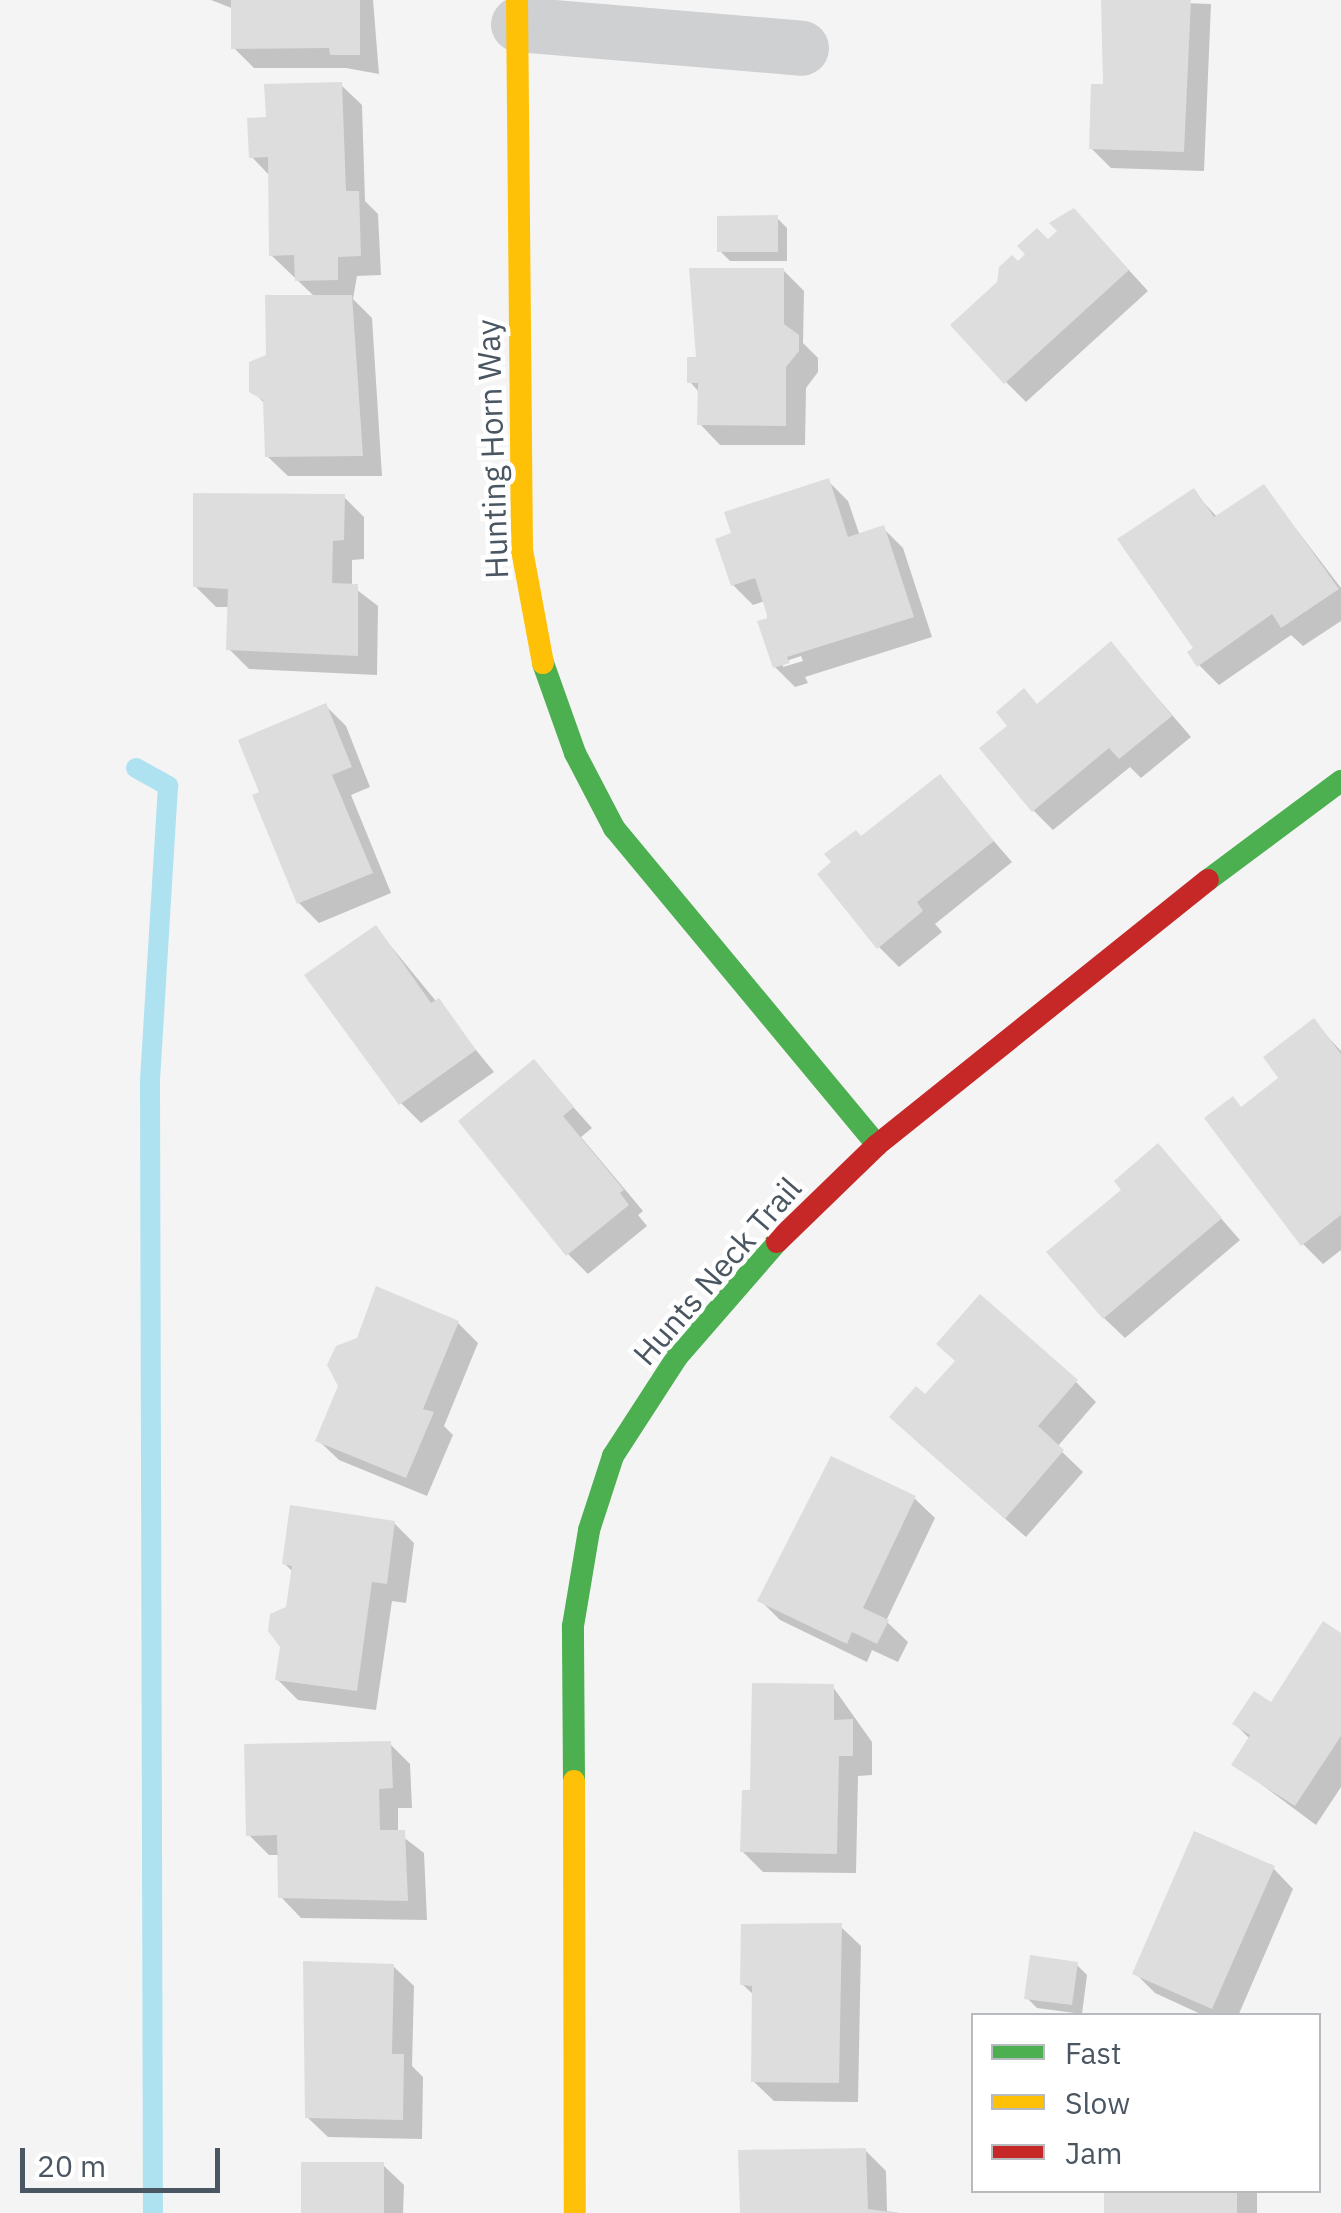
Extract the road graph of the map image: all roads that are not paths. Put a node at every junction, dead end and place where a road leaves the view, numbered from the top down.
1 (518, 12) edge
2 (801, 48) dead end
3 (1341, 781) edge
4 (877, 1145) junction
5 (576, 2213) edge

1 - 2 street
1 - 4 street, Hunting Horn Way
3 - 4 street, Hunts Neck Trail
4 - 5 street, Hunts Neck Trail

